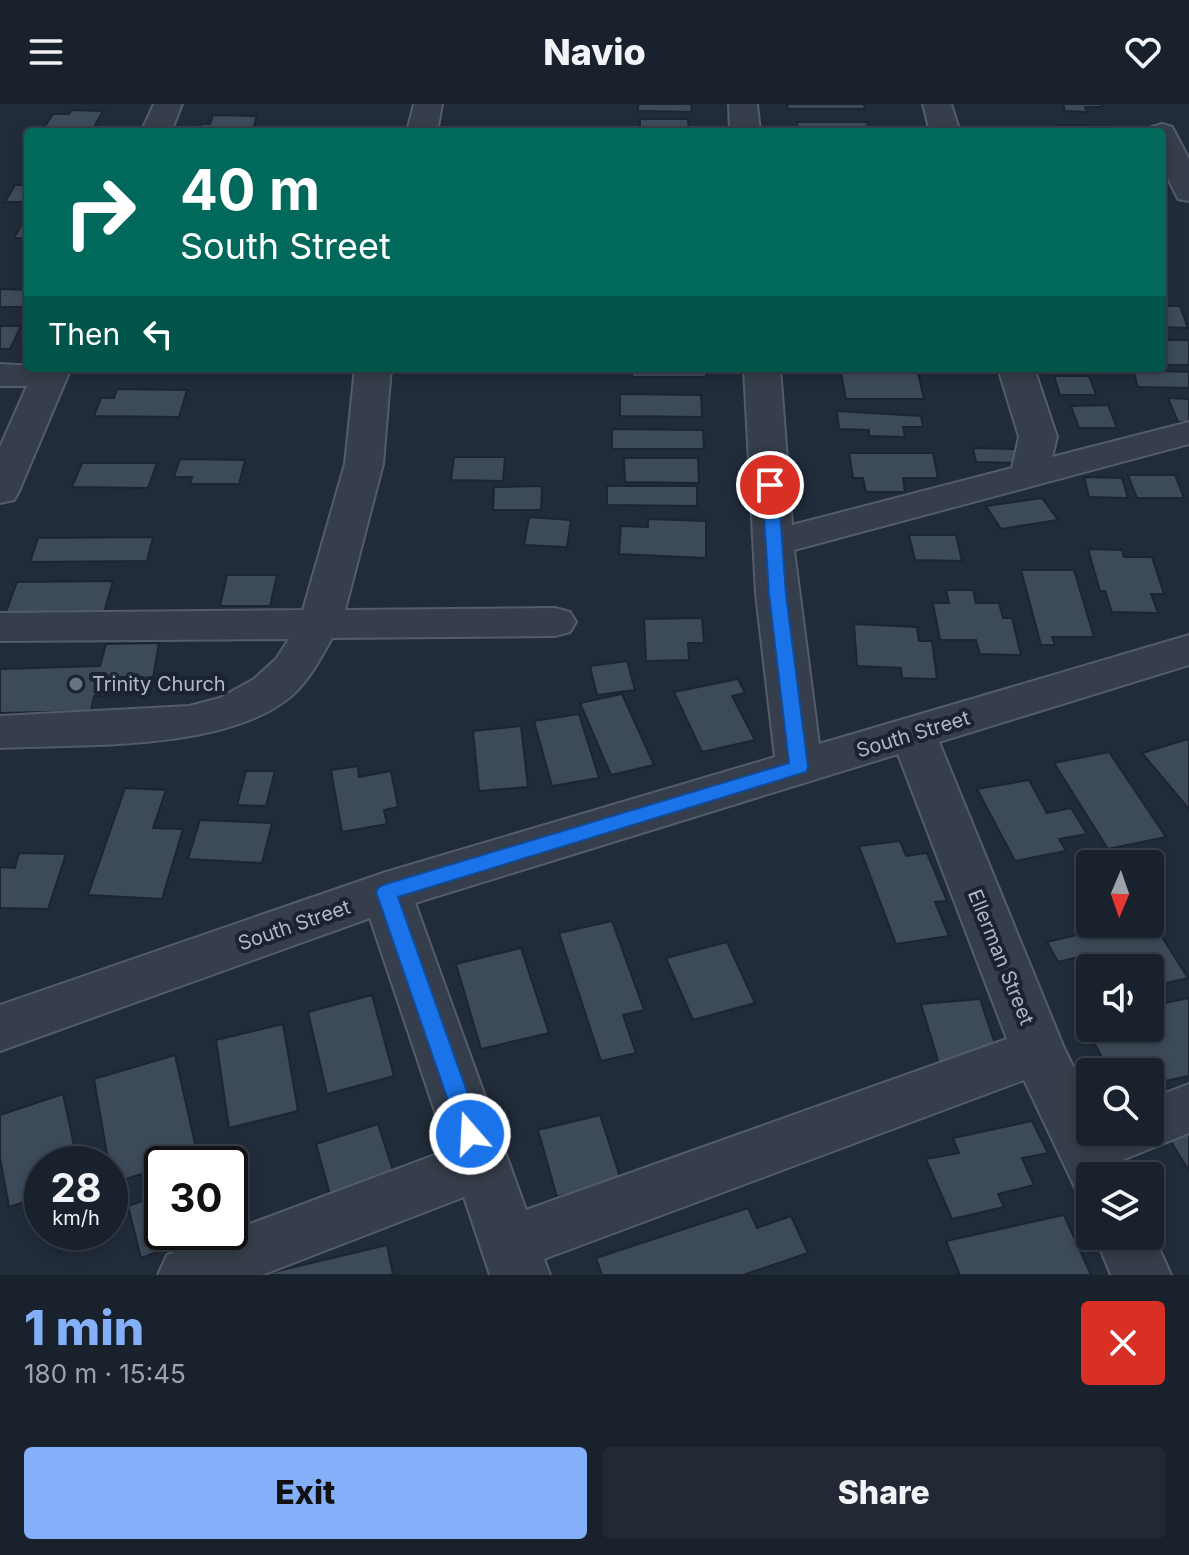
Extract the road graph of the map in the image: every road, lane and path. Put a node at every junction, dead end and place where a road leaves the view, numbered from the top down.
1 (168, 104) edge
2 (428, 104) edge
3 (743, 104) edge
4 (937, 104) edge
5 (1149, 104) edge
6 (158, 128) edge
7 (423, 128) edge
8 (745, 128) edge
9 (944, 128) edge
10 (1160, 128) edge
11 (1166, 146) edge
12 (1185, 208) edge
13 (39, 372) edge
14 (52, 372) edge
15 (373, 372) edge
16 (762, 372) edge
17 (1017, 372) edge
18 (0, 375) edge
19 (1189, 433) edge
20 (1038, 437) junction
21 (1079, 462) junction
22 (1029, 476) junction
23 (0, 491) edge
24 (774, 543) junction
25 (321, 622) junction
26 (555, 622) dead end
27 (0, 627) edge
28 (1189, 650) edge
29 (0, 732) edge
30 (913, 734) junction
31 (799, 767) junction
32 (386, 892) junction
33 (0, 1028) edge
34 (1038, 1051) junction
35 (1189, 1108) edge
36 (1164, 1118) edge
37 (1105, 1152) edge
38 (481, 1164) junction
39 (1130, 1250) edge
40 (515, 1260) edge
41 (188, 1275) edge
42 (1141, 1275) edge

1 - 6 street
2 - 7 street
3 - 8 street
4 - 9 street
5 - 10 street
11 - 12 street
13 - 18 street
14 - 23 street
15 - 25 street
16 - 24 street
17 - 20 street
19 - 21 street
20 - 21 street
20 - 22 street
21 - 22 street
22 - 24 street
24 - 31 street
25 - 26 street
25 - 27 street
25 - 29 street
28 - 30 street, South Street
30 - 31 street, South Street
30 - 34 street, Ellerman Street
31 - 32 street, South Street
32 - 33 street, South Street
32 - 38 street
34 - 37 street, Ellerman Street
34 - 40 street
35 - 36 street
38 - 40 street
38 - 41 street
39 - 42 street

